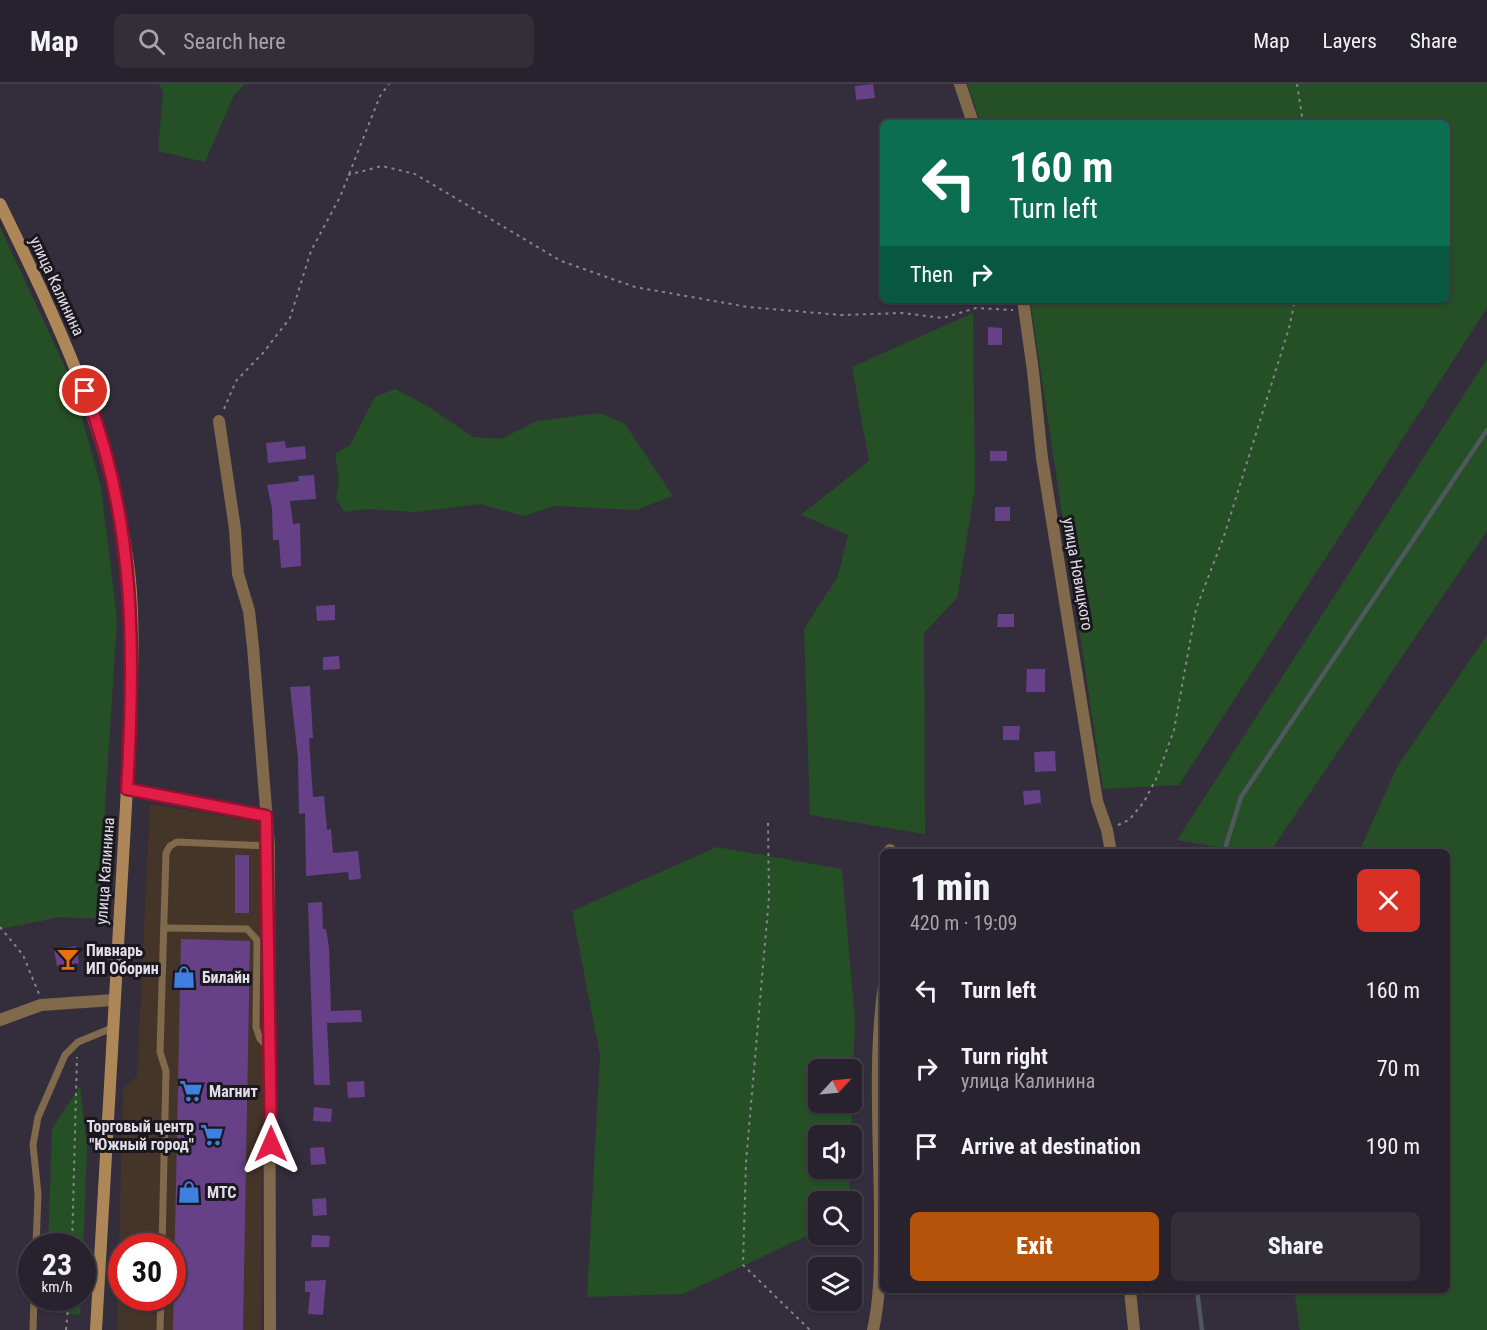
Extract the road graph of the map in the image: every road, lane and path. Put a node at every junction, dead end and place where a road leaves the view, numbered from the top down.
1 (389, 84) edge
2 (960, 84) edge
3 (1297, 84) edge
4 (972, 120) edge
5 (1303, 120) edge
6 (348, 175) junction
7 (0, 204) edge
8 (1294, 303) edge
9 (1024, 305) edge
10 (219, 421) joint
11 (127, 789) junction
12 (266, 816) junction
13 (768, 823) dead end
14 (1107, 830) junction
15 (269, 846) junction
16 (1110, 849) edge
17 (0, 927) edge
18 (164, 928) junction
19 (113, 1000) junction
20 (41, 1005) junction
21 (880, 1011) edge
22 (0, 1020) edge
23 (112, 1028) junction
24 (78, 1042) junction
25 (272, 1051) junction
26 (36, 1233) edge
27 (72, 1233) edge
28 (162, 1233) edge
29 (880, 1251) edge
30 (880, 1251) edge
31 (1130, 1293) edge
32 (34, 1311) edge
33 (68, 1311) edge
34 (161, 1311) edge
35 (33, 1330) edge
36 (66, 1330) edge
37 (96, 1330) edge
38 (160, 1330) edge
39 (270, 1330) edge
40 (810, 1330) edge
41 (873, 1330) edge
42 (1134, 1330) edge

1 - 6 path
2 - 4 street
3 - 5 path
6 - 9 path
6 - 10 path
7 - 11 main road, улица Калинина
8 - 14 path
9 - 14 street, улица Новицкого
10 - 12 street
11 - 12 street
11 - 19 main road, улица Калинина
12 - 15 street
13 - 40 path
14 - 16 street, улица Новицкого
15 - 18 lane
15 - 25 street
17 - 20 path
18 - 25 lane
18 - 28 lane
19 - 20 street
19 - 23 main road, улица Калинина
20 - 22 street
21 - 30 street
23 - 24 lane
23 - 37 main road, улица Калинина
24 - 26 lane
24 - 27 path
25 - 39 street
29 - 41 street
31 - 42 street
32 - 35 lane
33 - 36 path
34 - 38 lane

